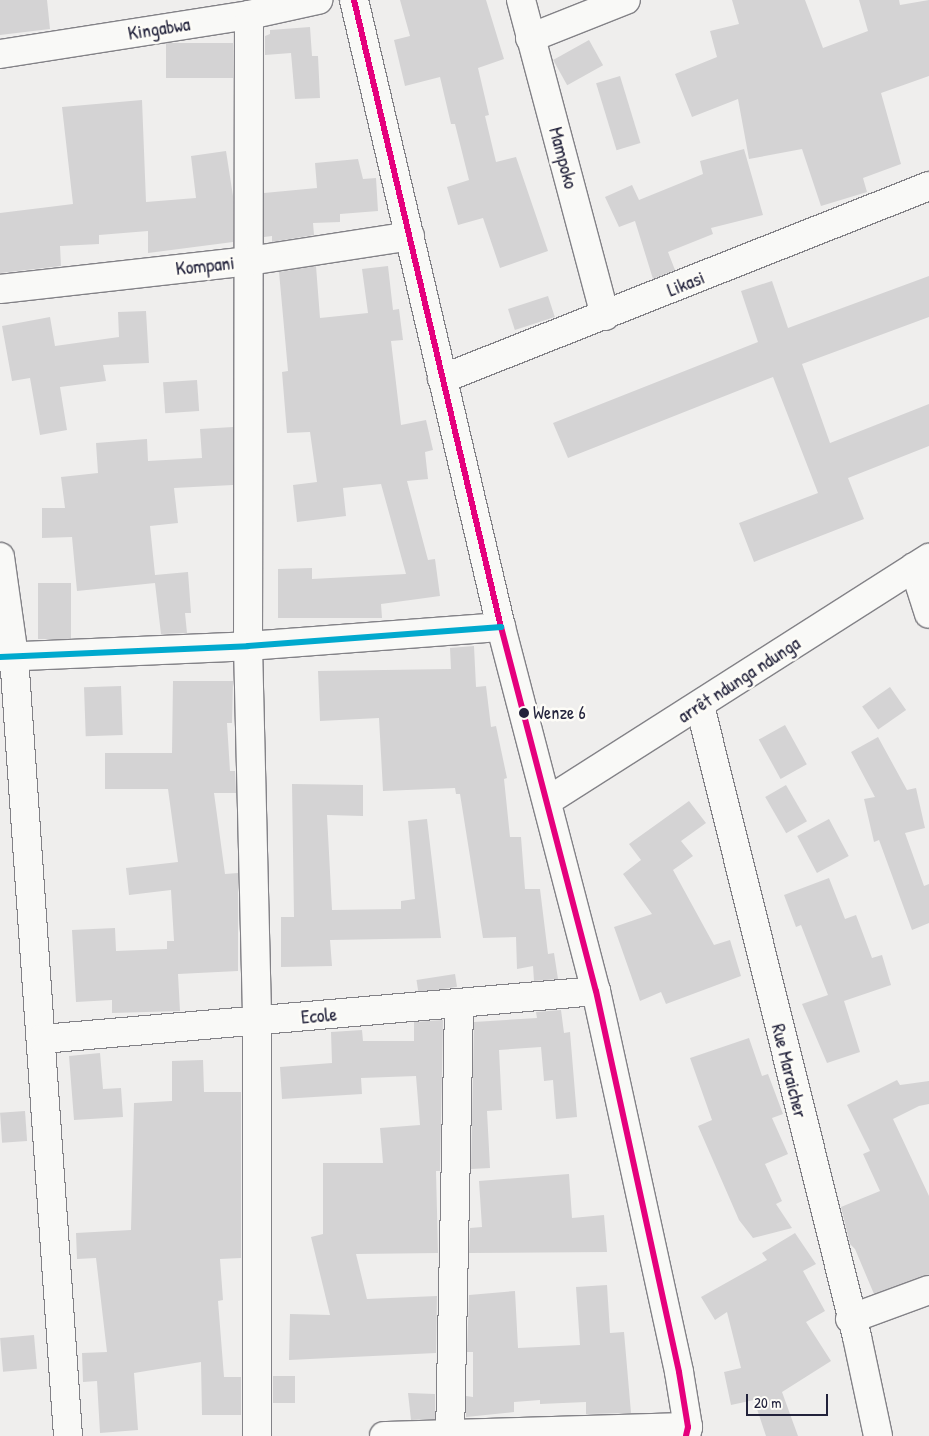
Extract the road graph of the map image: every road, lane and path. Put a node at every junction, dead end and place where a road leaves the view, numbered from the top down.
1 (318, 0) edge
2 (354, 0) edge
3 (521, 0) edge
4 (626, 0) edge
5 (250, 15) junction
6 (530, 38) junction
7 (0, 54) edge
8 (929, 186) edge
9 (410, 236) junction
10 (248, 261) junction
11 (0, 289) edge
12 (605, 316) junction
13 (442, 379) junction
14 (0, 558) edge
15 (922, 563) edge
16 (929, 614) edge
17 (501, 627) junction
18 (248, 646) junction
19 (7, 657) edge
20 (700, 706) junction
21 (549, 800) junction
22 (596, 991) junction
23 (459, 1003) junction
24 (257, 1022) junction
25 (42, 1040) junction
26 (929, 1290) edge
27 (850, 1319) junction
28 (687, 1432) edge
29 (450, 1435) edge
30 (68, 1436) edge
31 (257, 1436) edge
32 (384, 1436) edge
33 (878, 1436) edge

1 - 5 street, Kingabwa
2 - 9 street
3 - 6 street, Mampoko
4 - 6 street
5 - 7 street, Kingabwa
5 - 10 street
6 - 12 street, Mampoko
8 - 12 street, Likasi
9 - 10 street, Kompani
9 - 13 street
10 - 11 street, Kompani
10 - 18 street
12 - 13 street, Likasi
13 - 17 street
14 - 19 street
15 - 16 street
15 - 20 street, arrêt ndunga ndunga
17 - 18 street
17 - 21 street
18 - 19 street
18 - 24 street
19 - 25 street
20 - 21 street, arrêt ndunga ndunga
20 - 27 street, Rue Maraicher
21 - 22 street
22 - 23 street, Ecole
22 - 28 street
23 - 24 street, Ecole
23 - 29 street
24 - 25 street, Ecole
24 - 31 street
25 - 30 street
26 - 27 street
27 - 33 street, Rue Maraicher
28 - 29 street
29 - 32 street

